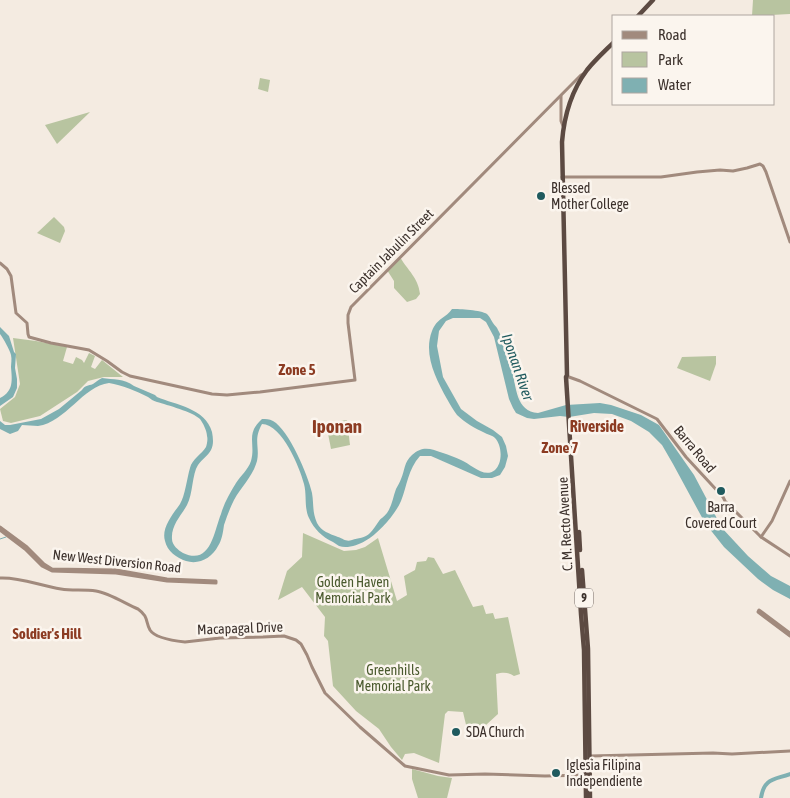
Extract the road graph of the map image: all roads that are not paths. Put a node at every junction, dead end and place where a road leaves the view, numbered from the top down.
1 (653, 0) edge
2 (639, 15) edge
3 (612, 44) edge
4 (585, 72) junction
5 (561, 95) junction
6 (564, 126) junction
7 (562, 177) junction
8 (790, 242) edge
9 (0, 263) edge
10 (568, 376) junction
11 (571, 422) junction
12 (790, 481) edge
13 (0, 528) edge
14 (761, 537) junction
15 (790, 556) edge
16 (0, 578) edge
17 (216, 582) dead end
18 (758, 611) dead end
19 (790, 634) edge
20 (790, 751) edge
21 (590, 756) junction
22 (588, 775) junction
23 (588, 798) edge

1 - 2 highway
3 - 4 highway, 9
4 - 5 street, Captain Jabulin Street
4 - 6 highway, 9
5 - 6 street
5 - 9 street, Captain Jabulin Street
6 - 7 highway, 9
7 - 8 street
7 - 10 highway, 9
10 - 11 highway, C. M. Recto Avenue / 9
10 - 11 highway, C. M. Recto Avenue / 9
10 - 14 street, Barra Road
11 - 21 highway, C. M. Recto Avenue / 9
11 - 22 highway, C. M. Recto Avenue / 9
12 - 14 street
13 - 17 street, New West Diversion Road
14 - 15 street, Barra Road
16 - 22 street, Macapagal Drive
18 - 19 street
20 - 21 street
21 - 22 highway, C. M. Recto Avenue / 9
22 - 23 highway, C. M. Recto Avenue / 9

